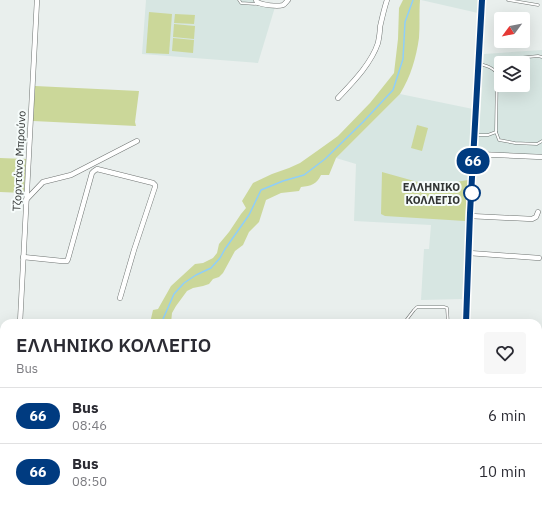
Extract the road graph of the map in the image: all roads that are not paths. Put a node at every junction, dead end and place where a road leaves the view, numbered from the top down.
1 (36, 0) edge
2 (239, 0) edge
3 (256, 0) edge
4 (288, 0) edge
5 (387, 0) edge
6 (482, 0) edge
7 (508, 0) edge
8 (261, 4) junction
9 (538, 5) dead end
10 (530, 57) edge
11 (542, 57) edge
12 (479, 64) junction
13 (494, 69) edge
14 (496, 92) edge
15 (338, 98) dead end
16 (496, 132) junction
17 (475, 135) junction
18 (137, 141) dead end
19 (542, 141) edge
20 (474, 154) junction
21 (542, 157) edge
22 (26, 201) junction
23 (538, 212) dead end
24 (470, 216) junction
25 (469, 253) junction
26 (23, 257) junction
27 (539, 258) dead end
28 (120, 298) dead end
29 (20, 319) edge
30 (407, 319) edge
31 (448, 319) edge
32 (466, 319) edge

1 - 22 street, Τζορντάνο Μπρούνο
2 - 8 lane
3 - 8 street
4 - 8 street
5 - 15 street
6 - 12 main road
7 - 9 lane
10 - 11 lane
12 - 13 lane
12 - 17 main road
14 - 16 lane
16 - 17 lane
16 - 19 lane
17 - 20 main road
18 - 22 street
20 - 21 street
20 - 24 main road
22 - 26 street, Τζορντάνο Μπρούνο
23 - 24 street
24 - 25 main road
25 - 27 street
25 - 32 main road
26 - 28 street
26 - 29 street, Τζορντάνο Μπρούνο
30 - 31 lane

